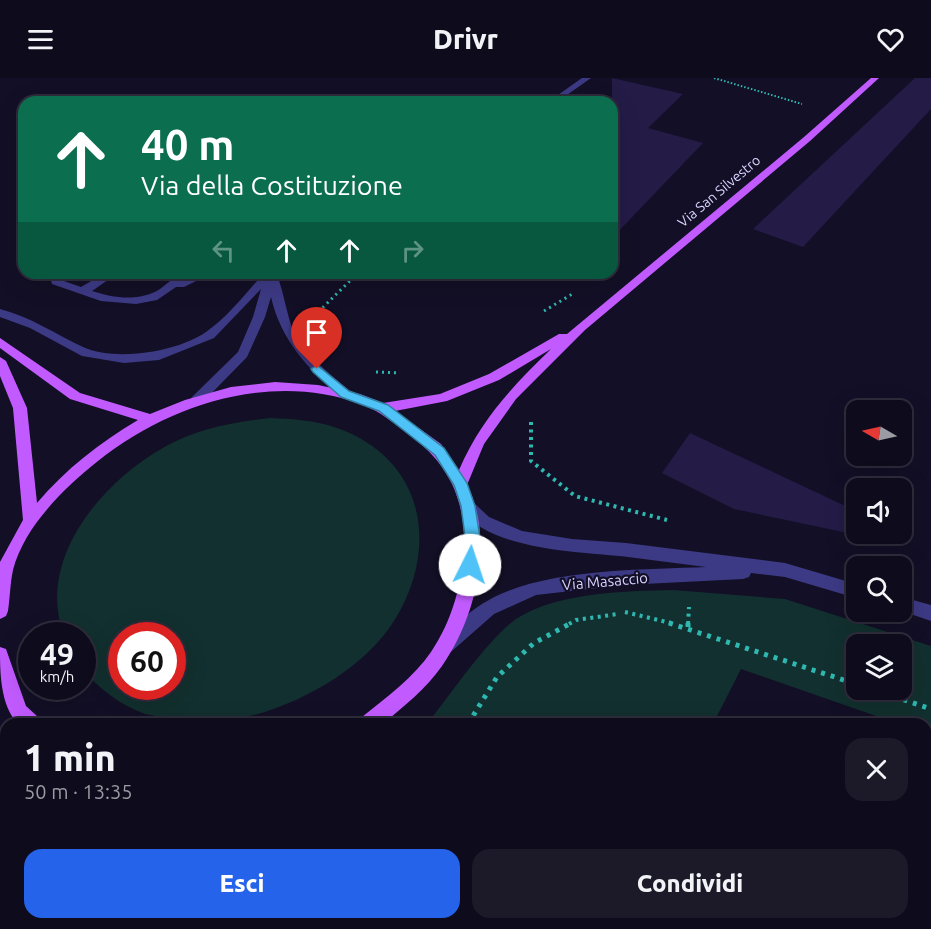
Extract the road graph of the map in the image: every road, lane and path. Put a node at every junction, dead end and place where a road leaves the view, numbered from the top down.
1 (587, 78) edge
2 (714, 78) edge
3 (875, 78) edge
4 (561, 96) edge
5 (803, 105) dead end
6 (55, 279) edge
7 (87, 279) edge
8 (94, 279) edge
9 (103, 279) edge
10 (167, 279) edge
11 (180, 279) edge
12 (194, 279) edge
13 (266, 279) edge
14 (270, 279) edge
15 (273, 279) edge
16 (352, 279) edge
17 (577, 291) dead end
18 (82, 292) junction
19 (158, 295) junction
20 (0, 313) edge
21 (538, 316) dead end
22 (312, 318) dead end
23 (581, 327) junction
24 (0, 342) edge
25 (0, 360) edge
26 (374, 372) dead end
27 (408, 374) dead end
28 (345, 394) junction
29 (197, 400) junction
30 (383, 408) junction
31 (537, 414) dead end
32 (149, 419) junction
33 (460, 483) junction
34 (468, 506) junction
35 (31, 520) junction
36 (677, 523) dead end
37 (785, 570) junction
38 (846, 588) edge
39 (912, 607) edge
40 (0, 611) edge
41 (931, 613) edge
42 (443, 647) junction
43 (0, 655) edge
44 (846, 681) edge
45 (904, 700) edge
46 (931, 709) edge
47 (25, 718) edge
48 (376, 718) edge
49 (472, 718) edge

1 - 4 street
2 - 5 path
3 - 23 main road, Via San Silvestro
6 - 18 street
7 - 18 street
8 - 18 street
9 - 18 street
10 - 19 street
11 - 19 street
12 - 19 street
13 - 20 street
14 - 29 street
15 - 28 street
16 - 22 path
17 - 21 path
18 - 19 street
23 - 30 main road, Via San Silvestro
23 - 33 main road, Via San Silvestro
24 - 32 main road
25 - 35 main road
26 - 27 path
28 - 29 main road
28 - 30 main road
29 - 32 main road
30 - 33 main road
31 - 36 path
32 - 35 main road
33 - 34 main road
34 - 37 street, Via Masaccio
34 - 42 main road
35 - 40 main road
37 - 38 street, Via Masaccio
37 - 42 street, Via Masaccio
39 - 41 street
42 - 48 main road
43 - 47 main road
44 - 49 path
45 - 46 path

